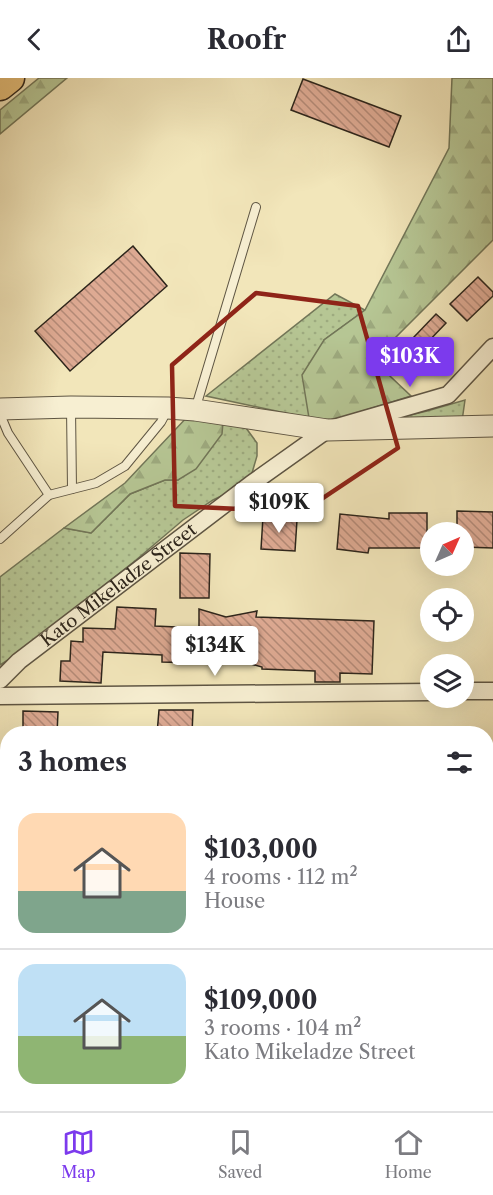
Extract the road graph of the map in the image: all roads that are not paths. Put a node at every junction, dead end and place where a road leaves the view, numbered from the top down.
1 (10, 78) edge
2 (0, 86) edge
3 (256, 207) dead end
4 (493, 347) edge
5 (71, 407) junction
6 (168, 408) junction
7 (0, 409) edge
8 (195, 410) junction
9 (0, 414) edge
10 (493, 426) edge
11 (327, 430) junction
12 (72, 489) junction
13 (49, 495) junction
14 (0, 539) edge
15 (0, 680) edge
16 (474, 691) edge
17 (493, 691) edge
18 (420, 692) edge
19 (0, 696) edge

1 - 2 highway
3 - 8 lane
4 - 11 street, Kato Mikeladze Street
5 - 6 street
5 - 7 street
5 - 12 lane
6 - 8 street
6 - 12 lane
8 - 11 street
9 - 13 lane
10 - 11 street
11 - 15 street, Kato Mikeladze Street
12 - 13 lane
13 - 14 lane
16 - 17 street
18 - 19 street

